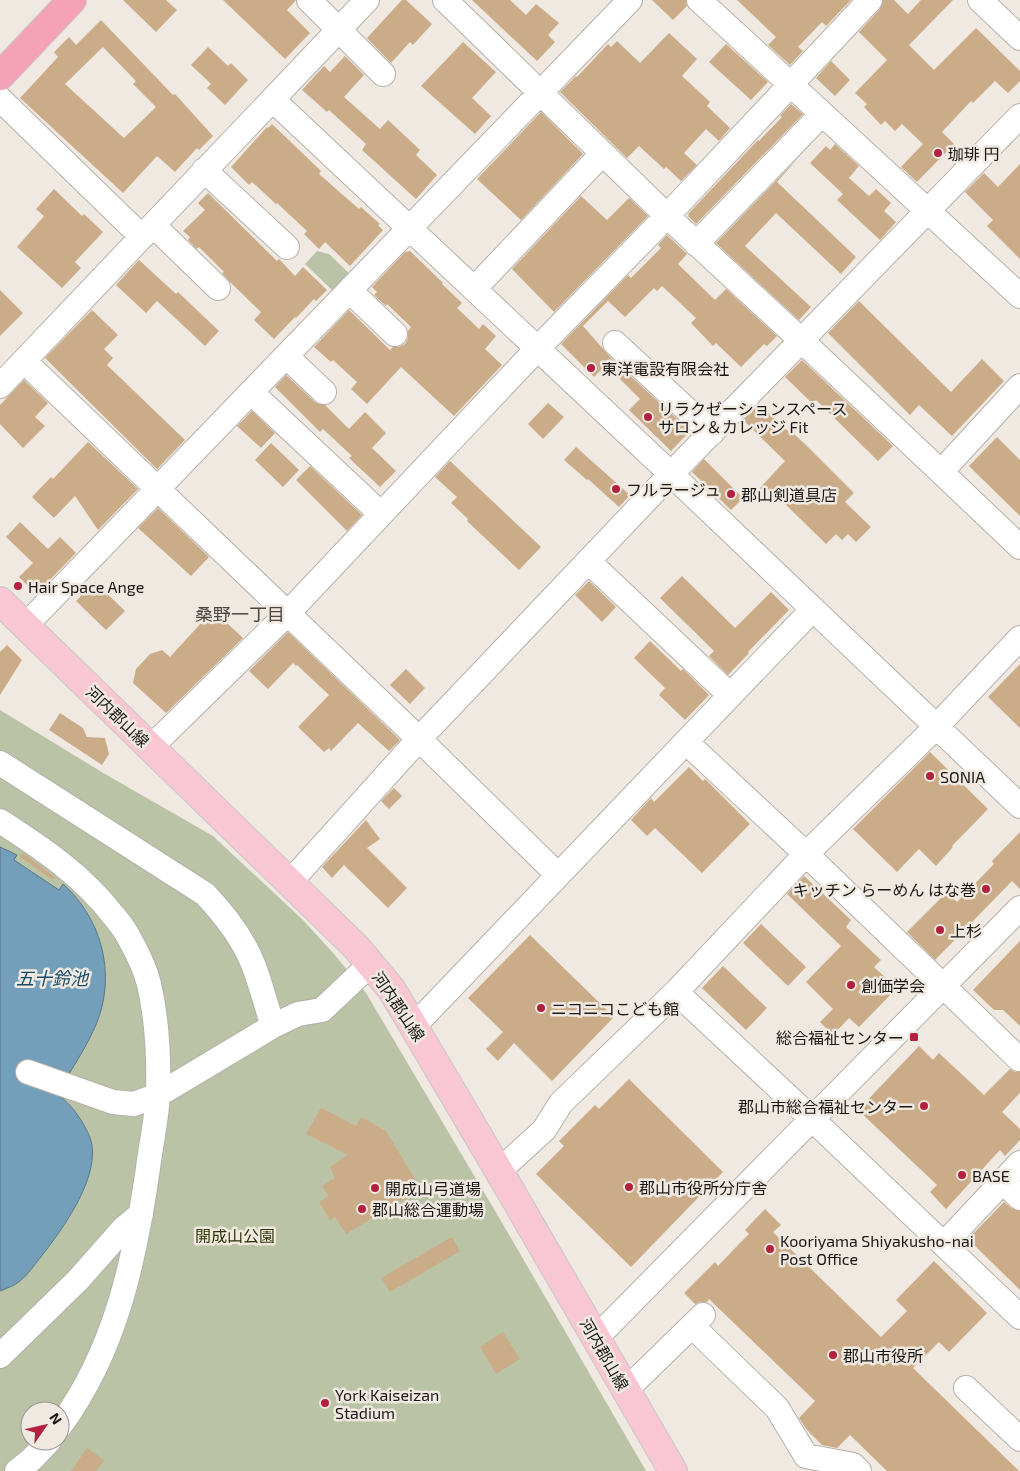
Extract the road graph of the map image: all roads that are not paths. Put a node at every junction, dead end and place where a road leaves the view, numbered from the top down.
1 (72, 0) edge
2 (309, 0) edge
3 (367, 0) edge
4 (445, 0) edge
5 (630, 0) edge
6 (699, 0) edge
7 (980, 0) edge
8 (856, 5) edge
9 (339, 30) junction
10 (1020, 38) edge
11 (383, 74) dead end
12 (0, 76) edge
13 (790, 84) junction
14 (540, 93) junction
15 (0, 99) edge
16 (273, 100) junction
17 (822, 114) junction
18 (1020, 116) edge
19 (602, 154) junction
20 (204, 170) junction
21 (927, 211) junction
22 (666, 216) junction
23 (409, 229) junction
24 (148, 231) junction
25 (696, 244) junction
26 (287, 247) dead end
27 (218, 288) dead end
28 (474, 289) junction
29 (350, 291) junction
30 (1020, 296) edge
31 (395, 334) dead end
32 (802, 341) junction
33 (615, 343) dead end
34 (538, 348) junction
35 (286, 356) junction
36 (24, 361) junction
37 (0, 386) edge
38 (1020, 386) edge
39 (251, 392) junction
40 (324, 392) dead end
41 (712, 433) junction
42 (941, 472) junction
43 (671, 474) junction
44 (157, 489) junction
45 (381, 514) junction
46 (1020, 547) edge
47 (588, 561) junction
48 (0, 601) edge
49 (813, 609) junction
50 (287, 614) junction
51 (25, 626) junction
52 (1020, 638) edge
53 (730, 695) junction
54 (936, 727) junction
55 (419, 739) junction
56 (686, 742) junction
57 (151, 747) junction
58 (0, 763) edge
59 (1020, 806) edge
60 (0, 822) edge
61 (806, 854) junction
62 (557, 874) junction
63 (290, 882) junction
64 (1020, 908) edge
65 (360, 974) dead end
66 (943, 986) junction
67 (676, 992) junction
68 (273, 1026) junction
69 (414, 1026) junction
70 (1018, 1059) dead end
71 (28, 1072) dead end
72 (158, 1095) junction
73 (812, 1119) junction
74 (1020, 1163) edge
75 (500, 1171) junction
76 (1002, 1181) junction
77 (1020, 1198) edge
78 (141, 1214) junction
79 (944, 1244) junction
80 (1020, 1316) edge
81 (596, 1338) junction
82 (0, 1356) edge
83 (966, 1388) dead end
84 (626, 1390) junction
85 (70, 1412) edge
86 (1020, 1439) edge
87 (40, 1451) edge
88 (799, 1464) edge
89 (18, 1471) edge
90 (673, 1471) edge
91 (860, 1471) edge

1 - 12 highway
2 - 9 street
3 - 9 street
4 - 14 street
5 - 14 street
6 - 13 street
7 - 10 street
8 - 13 street
9 - 11 street
9 - 16 street
13 - 17 street
13 - 22 street
14 - 19 street
14 - 23 street
15 - 24 street
16 - 20 street
16 - 23 street
17 - 21 street
17 - 25 street
18 - 21 street
19 - 22 street
19 - 28 street
20 - 24 street
20 - 26 street
21 - 30 street
21 - 32 street
22 - 25 street
22 - 34 street
23 - 28 street
23 - 29 street
24 - 27 street
24 - 36 street
25 - 32 street
28 - 34 street
29 - 31 street
29 - 35 street
32 - 41 street
32 - 42 street
33 - 41 street
34 - 43 street
34 - 45 street
35 - 39 street
35 - 40 street
36 - 37 street
36 - 44 street
38 - 42 street
39 - 44 street
39 - 45 street
41 - 43 street
42 - 46 street
43 - 47 street
43 - 49 street
44 - 50 street
44 - 51 street
45 - 50 street
47 - 53 street
47 - 55 street
48 - 51 main road, 河内郡山線
49 - 53 street
49 - 54 street
50 - 55 street
50 - 57 street
51 - 57 main road, 河内郡山線
52 - 54 street
53 - 56 street
54 - 59 street
54 - 61 street
55 - 62 street
55 - 63 street
56 - 61 street
56 - 62 street
57 - 63 main road, 河内郡山線
58 - 68 street
60 - 72 street
61 - 66 street
61 - 67 street
62 - 69 street
63 - 69 main road, 河内郡山線
64 - 66 street
65 - 68 street
66 - 70 street
66 - 73 street
67 - 73 street
67 - 75 street
68 - 72 street
69 - 75 main road, 河内郡山線
71 - 72 street
72 - 78 street
73 - 79 street
73 - 81 street
74 - 76 street
75 - 81 main road, 河内郡山線
76 - 77 street
76 - 79 street
78 - 82 street
78 - 85 street
79 - 80 street
81 - 84 main road, 河内郡山線
83 - 86 street
84 - 88 street
84 - 90 main road, 河内郡山線
87 - 89 street
88 - 91 street

